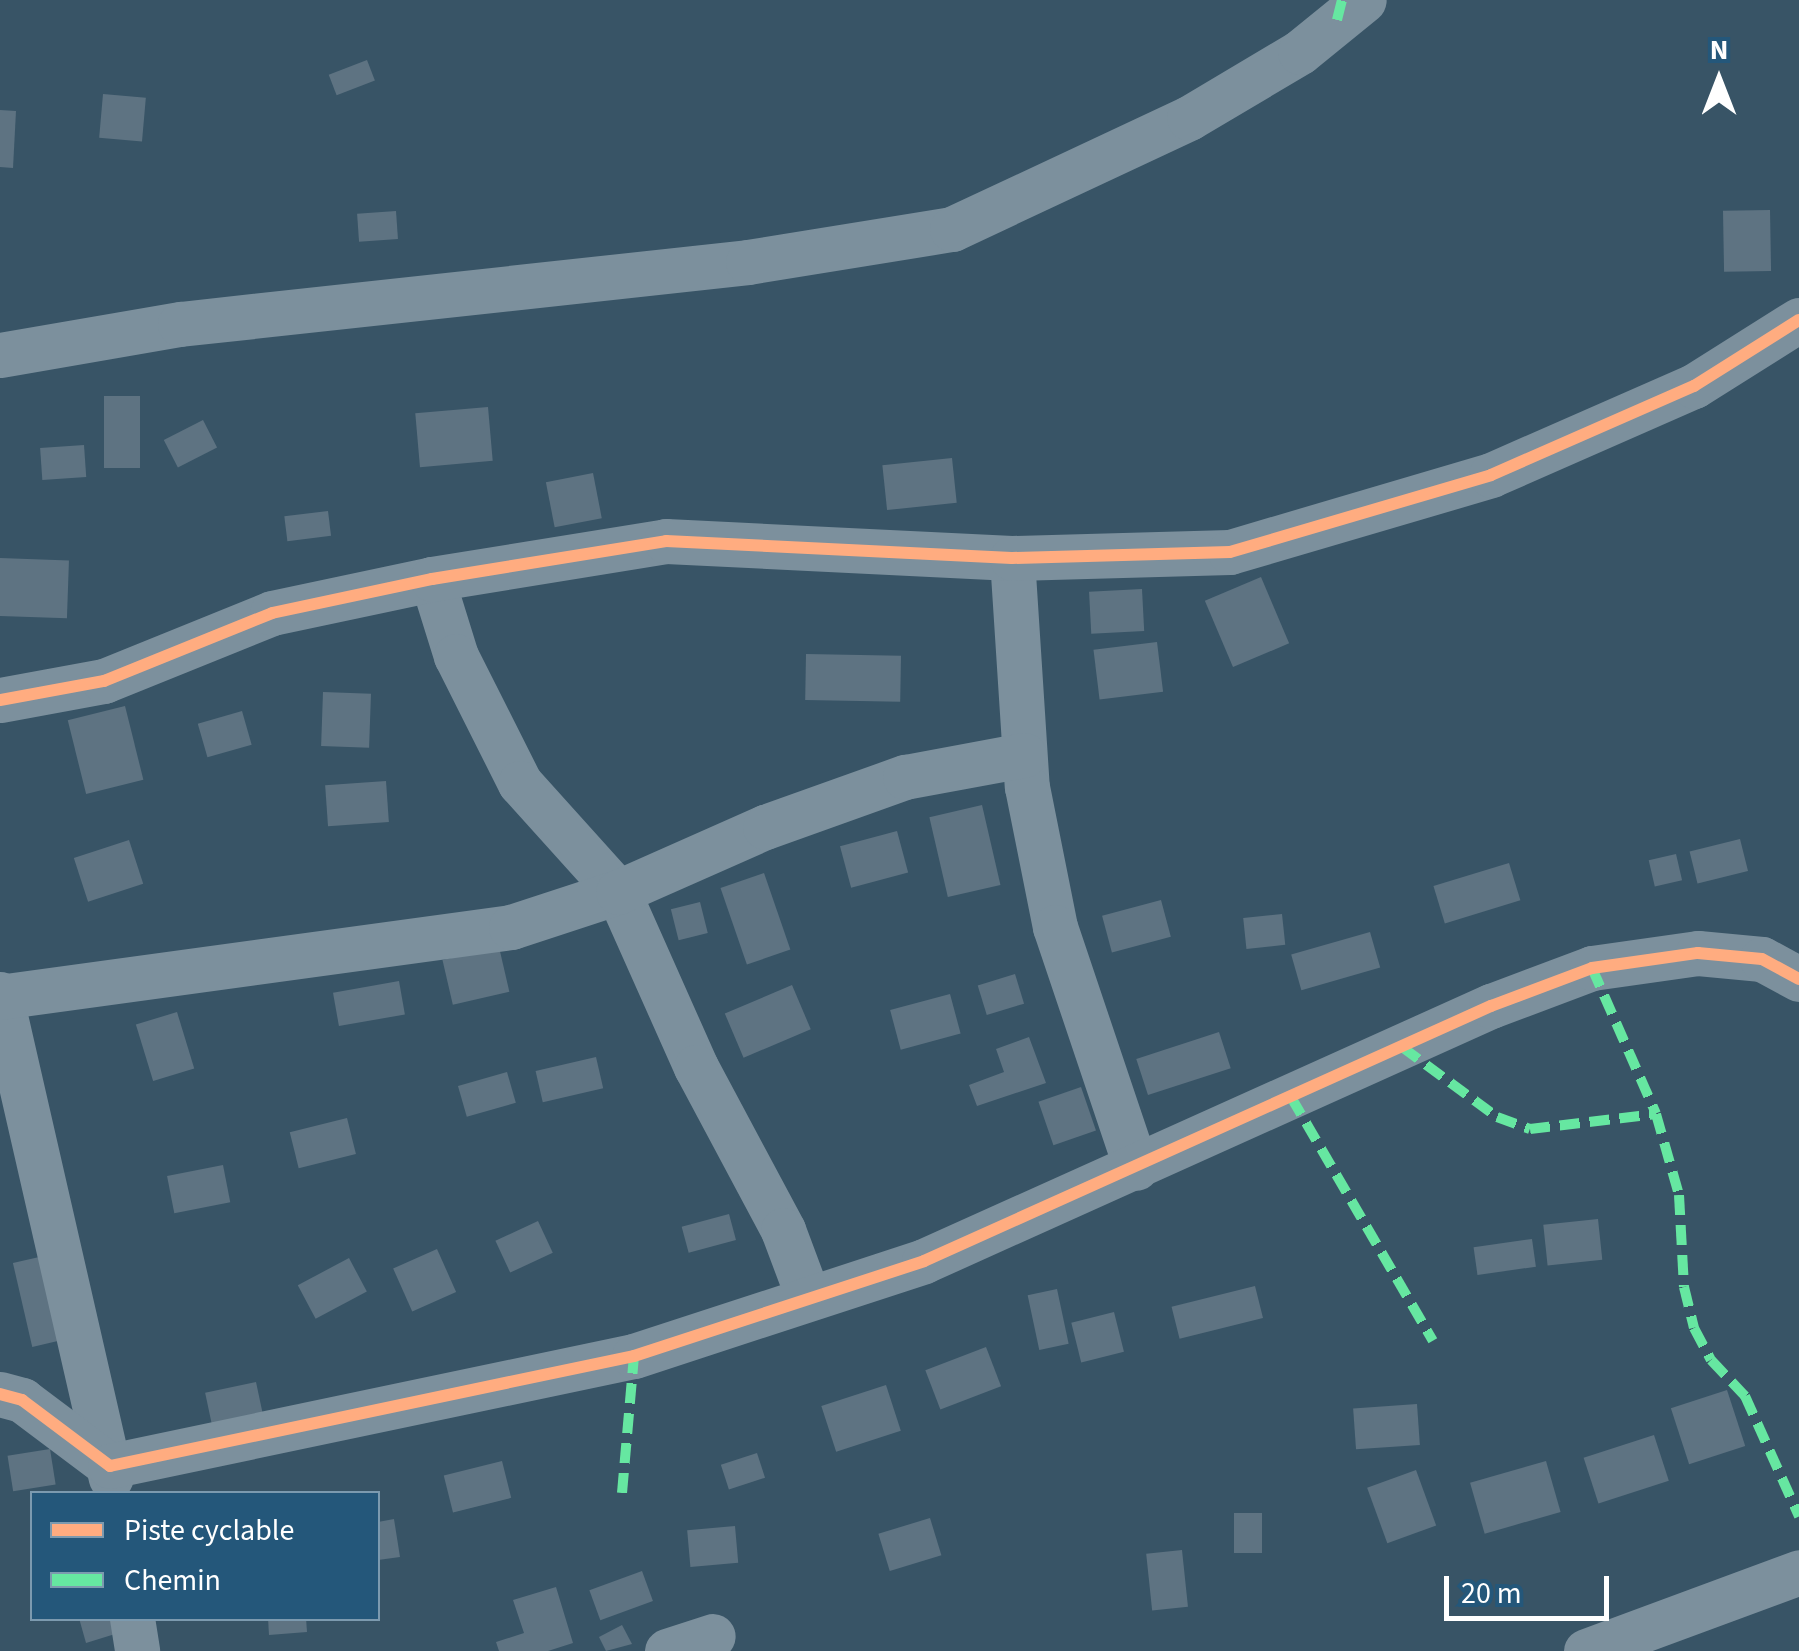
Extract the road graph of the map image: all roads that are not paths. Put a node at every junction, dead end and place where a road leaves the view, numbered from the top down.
1 (1364, 0) edge
2 (1799, 320) edge
3 (0, 355) edge
4 (1012, 558) junction
5 (432, 579) junction
6 (0, 700) edge
7 (1024, 755) junction
8 (618, 892) junction
9 (1799, 978) edge
10 (0, 996) edge
11 (1136, 1168) junction
12 (808, 1297) junction
13 (0, 1394) edge
14 (112, 1480) edge
15 (1799, 1572) edge
16 (132, 1621) edge
17 (713, 1636) dead end
18 (137, 1651) edge
19 (667, 1651) edge
20 (1586, 1651) edge

1 - 3 street
2 - 4 street
4 - 5 street
4 - 7 street
5 - 6 street
5 - 8 street
7 - 8 street
7 - 11 street
8 - 10 street
8 - 12 street
9 - 11 street
10 - 14 street
11 - 12 street
12 - 14 street
13 - 14 street
15 - 20 street
16 - 18 street
17 - 19 street

